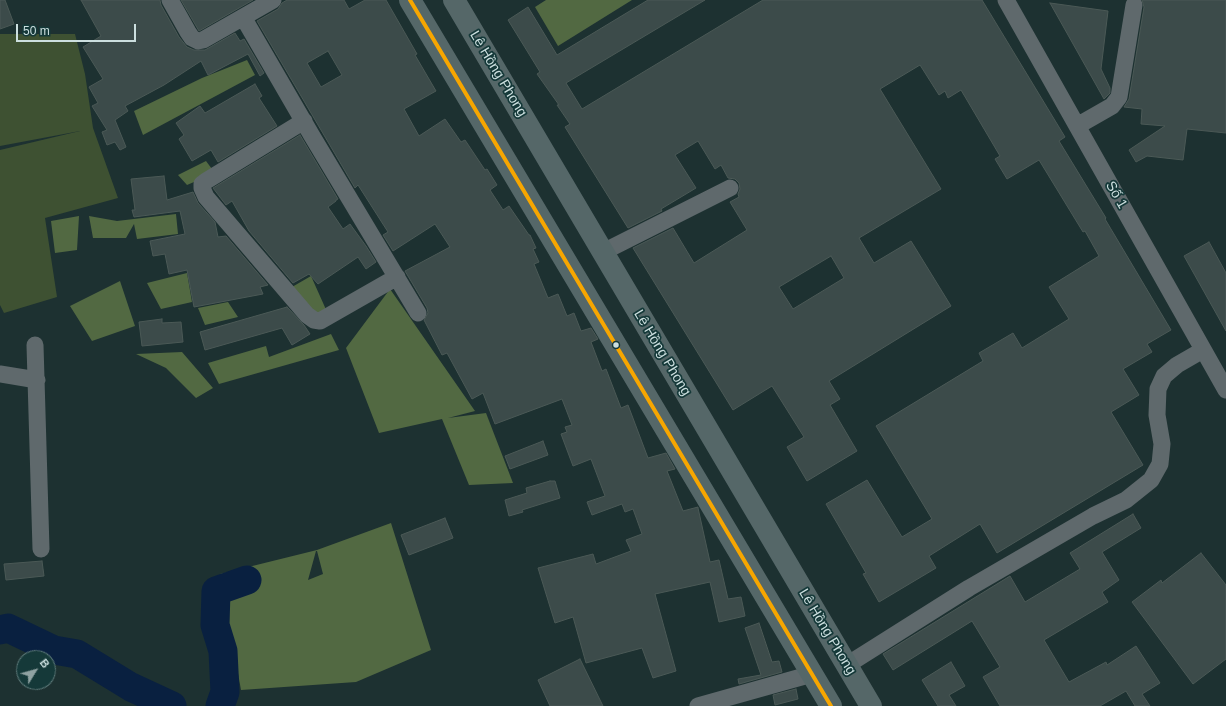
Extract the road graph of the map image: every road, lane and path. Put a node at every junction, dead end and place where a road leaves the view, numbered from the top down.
1 (170, 0) edge
2 (274, 0) edge
3 (410, 0) edge
4 (454, 0) edge
5 (1006, 0) edge
6 (1134, 5) dead end
7 (243, 17) junction
8 (304, 122) junction
9 (1077, 126) junction
10 (730, 188) dead end
11 (603, 252) junction
12 (397, 278) junction
13 (418, 313) dead end
14 (35, 345) dead end
15 (1203, 350) junction
16 (0, 374) edge
17 (36, 380) junction
18 (1226, 390) edge
19 (41, 549) dead end
20 (847, 665) junction
21 (812, 674) junction
22 (698, 706) edge
23 (831, 706) edge
24 (871, 706) edge

1 - 7 street
2 - 7 street
3 - 21 highway
4 - 11 highway, Lê Hồng Phong
5 - 9 street, Số 1
6 - 9 street
7 - 8 street
8 - 12 street
8 - 12 street
9 - 15 street, Số 1
10 - 11 street
11 - 20 highway, Lê Hồng Phong
12 - 13 street
14 - 17 street
15 - 18 street, Số 1
15 - 20 street
16 - 17 street
17 - 19 street
20 - 24 highway, Lê Hồng Phong
21 - 22 street
21 - 23 highway

